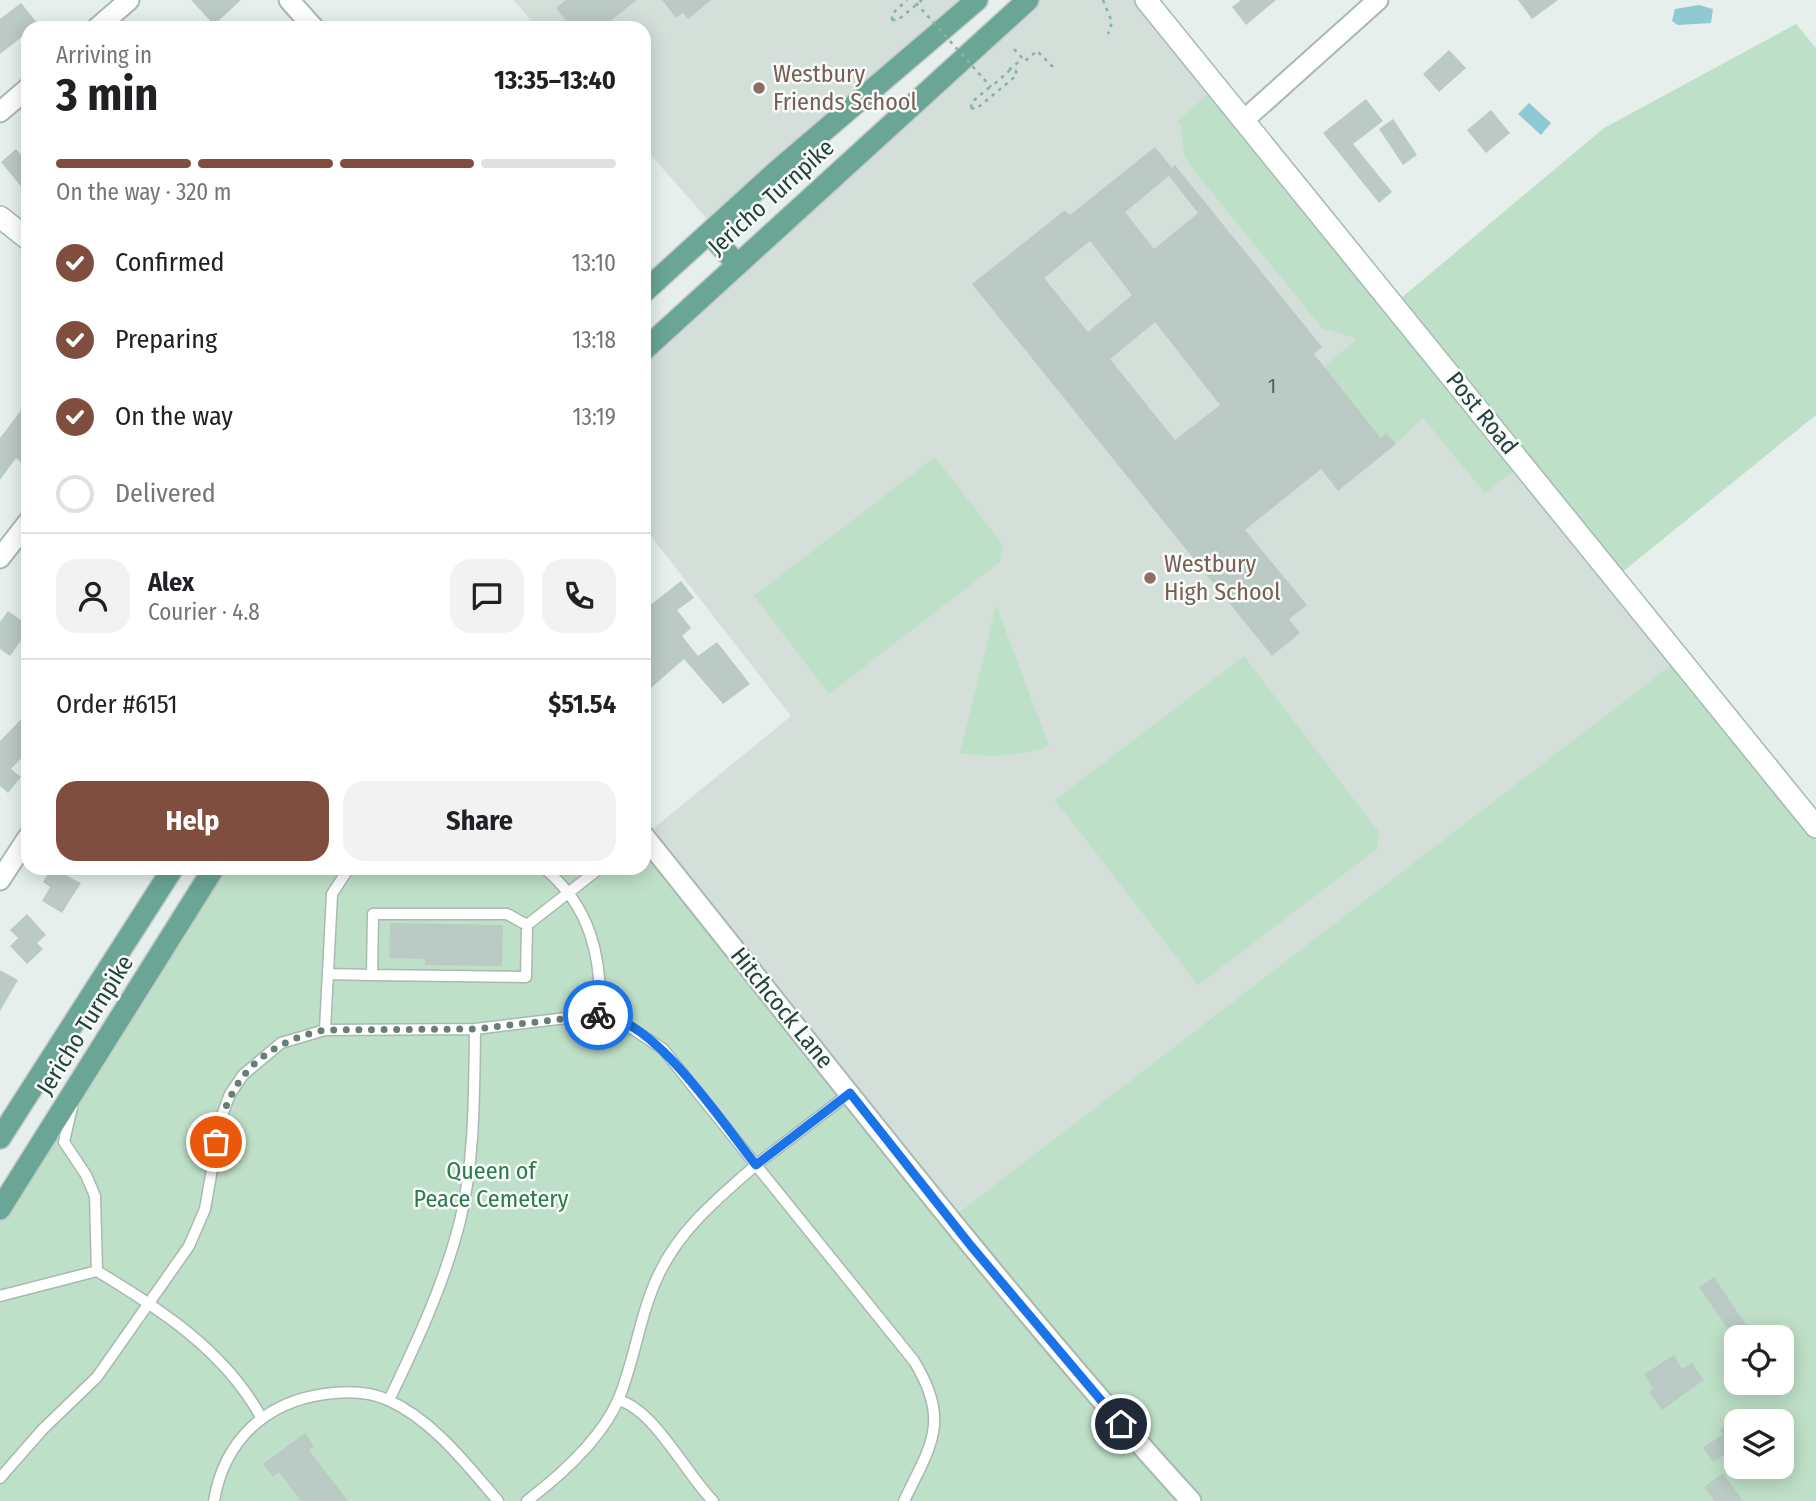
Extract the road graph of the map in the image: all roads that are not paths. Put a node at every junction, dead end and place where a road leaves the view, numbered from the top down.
1 (129, 0) edge
2 (289, 0) edge
3 (977, 0) edge
4 (1028, 0) edge
5 (1146, 0) edge
6 (1378, 0) edge
7 (105, 21) edge
8 (308, 21) edge
9 (21, 94) edge
10 (0, 112) edge
11 (1244, 120) junction
12 (0, 217) edge
13 (709, 233) junction
14 (21, 234) edge
15 (736, 263) junction
16 (651, 286) edge
17 (651, 343) edge
18 (21, 531) edge
19 (0, 558) edge
20 (1816, 827) edge
21 (651, 845) edge
22 (21, 848) edge
23 (169, 875) edge
24 (210, 875) edge
25 (344, 875) edge
26 (551, 875) edge
27 (590, 875) edge
28 (0, 880) edge
29 (568, 891) junction
30 (527, 925) junction
31 (328, 974) junction
32 (372, 975) junction
33 (600, 1014) junction
34 (475, 1029) junction
35 (325, 1030) junction
36 (79, 1083) junction
37 (850, 1093) junction
38 (0, 1138) edge
39 (756, 1165) junction
40 (0, 1209) edge
41 (97, 1271) junction
42 (0, 1296) edge
43 (150, 1303) junction
44 (389, 1400) junction
45 (618, 1400) junction
46 (261, 1417) junction
47 (0, 1478) edge
48 (214, 1501) edge
49 (498, 1501) edge
50 (527, 1501) edge
51 (713, 1501) edge
52 (904, 1501) edge
53 (1191, 1501) edge

1 - 7 street
2 - 8 street
3 - 13 main road, Jericho Turnpike
4 - 15 main road, Jericho Turnpike
5 - 11 main road, Post Road
6 - 11 street
9 - 10 street
11 - 20 main road, Post Road
12 - 14 main road
13 - 15 main road
13 - 16 main road, Jericho Turnpike
15 - 17 main road, Jericho Turnpike
18 - 19 street
21 - 37 street, Hitchcock Lane
22 - 28 street
23 - 38 main road, Jericho Turnpike
24 - 36 main road, Jericho Turnpike
25 - 31 lane
26 - 29 lane
27 - 29 lane
29 - 30 lane
29 - 33 lane
30 - 32 lane
30 - 32 lane
31 - 32 lane
31 - 35 lane
33 - 34 lane
33 - 39 lane
34 - 35 lane
34 - 44 lane
35 - 43 lane
36 - 40 main road, Jericho Turnpike
36 - 41 lane
37 - 39 lane
37 - 53 street, Hitchcock Lane
39 - 45 lane
39 - 52 lane
41 - 42 lane
41 - 43 lane
43 - 46 lane
43 - 47 lane
44 - 46 lane
44 - 49 lane
45 - 50 lane
45 - 51 lane
46 - 48 lane

